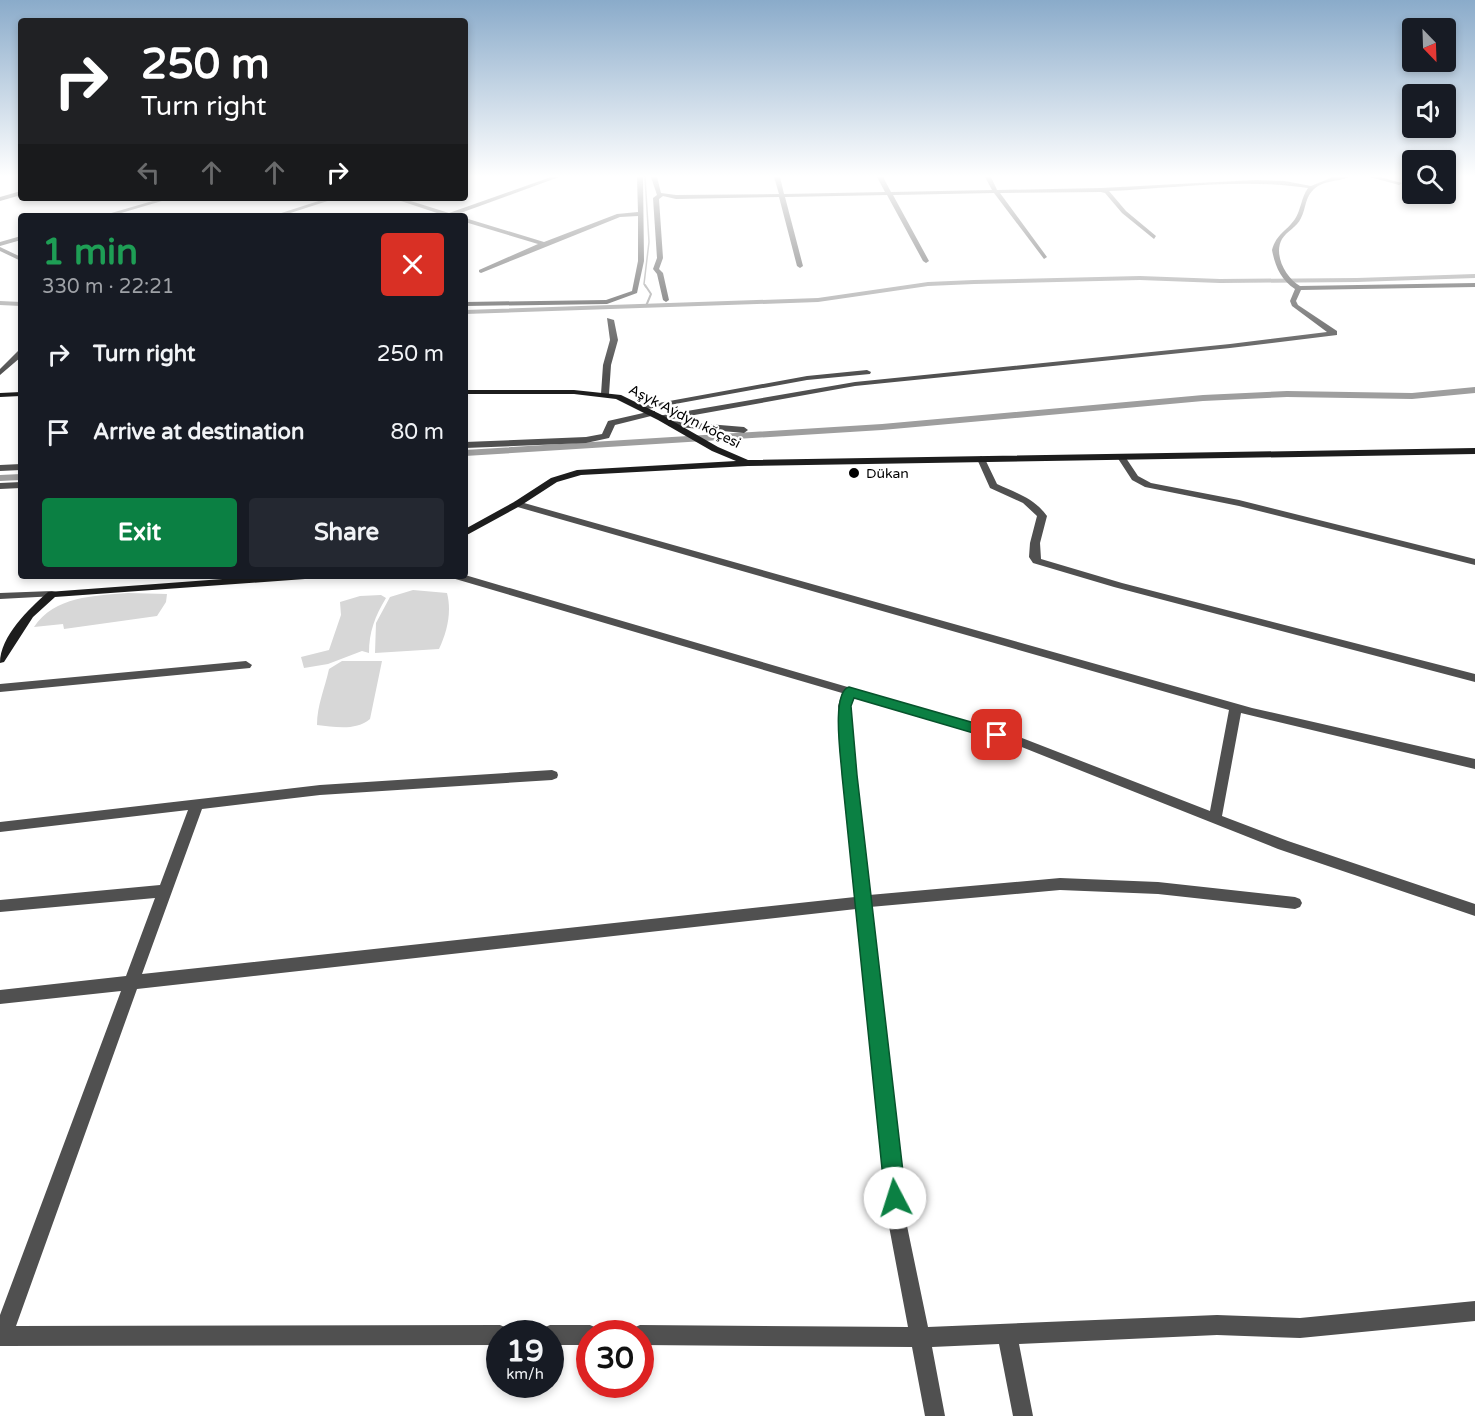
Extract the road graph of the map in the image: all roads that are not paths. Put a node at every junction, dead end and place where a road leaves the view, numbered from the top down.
1 (541, 243) edge
2 (641, 243) edge
3 (659, 243) edge
4 (795, 243) edge
5 (917, 243) edge
6 (1034, 243) edge
7 (1278, 243) edge
8 (544, 244) joint
9 (0, 249) edge
10 (1044, 257) dead end
11 (18, 258) edge
12 (926, 261) dead end
13 (800, 266) dead end
14 (481, 271) dead end
15 (1475, 285) edge
16 (1299, 288) junction
17 (666, 300) dead end
18 (468, 304) edge
19 (610, 320) dead end
20 (18, 356) edge
21 (867, 372) dead end
22 (0, 373) edge
23 (468, 392) edge
24 (0, 394) edge
25 (18, 394) edge
26 (605, 394) junction
27 (642, 408) junction
28 (657, 416) junction
29 (674, 427) junction
30 (744, 430) dead end
31 (468, 445) edge
32 (1475, 451) edge
33 (1120, 457) junction
34 (981, 459) junction
35 (748, 463) junction
36 (18, 467) edge
37 (0, 468) edge
38 (18, 485) edge
39 (0, 486) edge
40 (517, 504) junction
41 (468, 531) edge
42 (1475, 562) edge
43 (251, 579) edge
44 (466, 579) edge
45 (52, 594) junction
46 (0, 596) edge
47 (0, 659) edge
48 (246, 665) dead end
49 (1475, 678) edge
50 (0, 688) edge
51 (849, 692) junction
52 (1236, 707) junction
53 (1475, 764) edge
54 (552, 775) dead end
55 (196, 806) junction
56 (1215, 818) junction
57 (0, 827) edge
58 (164, 891) junction
59 (864, 902) junction
60 (1295, 903) dead end
61 (0, 906) edge
62 (1475, 910) edge
63 (130, 984) junction
64 (0, 997) edge
65 (1475, 1311) edge
66 (1007, 1334) junction
67 (486, 1335) edge
68 (654, 1335) edge
69 (1, 1336) edge
70 (919, 1337) junction
71 (934, 1416) edge
72 (1023, 1416) edge

1 - 8 street
2 - 18 street
3 - 17 street
4 - 13 street
5 - 12 street
6 - 10 street
7 - 16 street
8 - 14 street
9 - 11 street
15 - 16 street
16 - 28 street
19 - 26 street
20 - 22 street
21 - 27 street
23 - 26 main road, Aşyk Aýdyn köçesi
24 - 25 main road
26 - 27 main road, Aşyk Aýdyn köçesi
27 - 28 main road, Aşyk Aýdyn köçesi
28 - 29 main road, Aşyk Aýdyn köçesi
28 - 31 street
29 - 30 street
29 - 35 main road, Aşyk Aýdyn köçesi
32 - 33 main road
33 - 34 main road
33 - 42 street
34 - 35 main road
34 - 49 street
35 - 40 main road
36 - 37 street
38 - 39 street
40 - 41 main road
40 - 52 street
43 - 45 main road
44 - 51 street
45 - 46 street
45 - 47 main road
48 - 50 street
51 - 56 street
51 - 59 street
52 - 53 street
52 - 56 street
54 - 55 street
55 - 57 street
55 - 58 street
56 - 62 street
58 - 61 street
58 - 63 street
59 - 60 street
59 - 63 street
59 - 70 street
63 - 64 street
63 - 69 street
65 - 66 street
66 - 70 street
66 - 72 street
67 - 69 street
68 - 70 street
70 - 71 street

